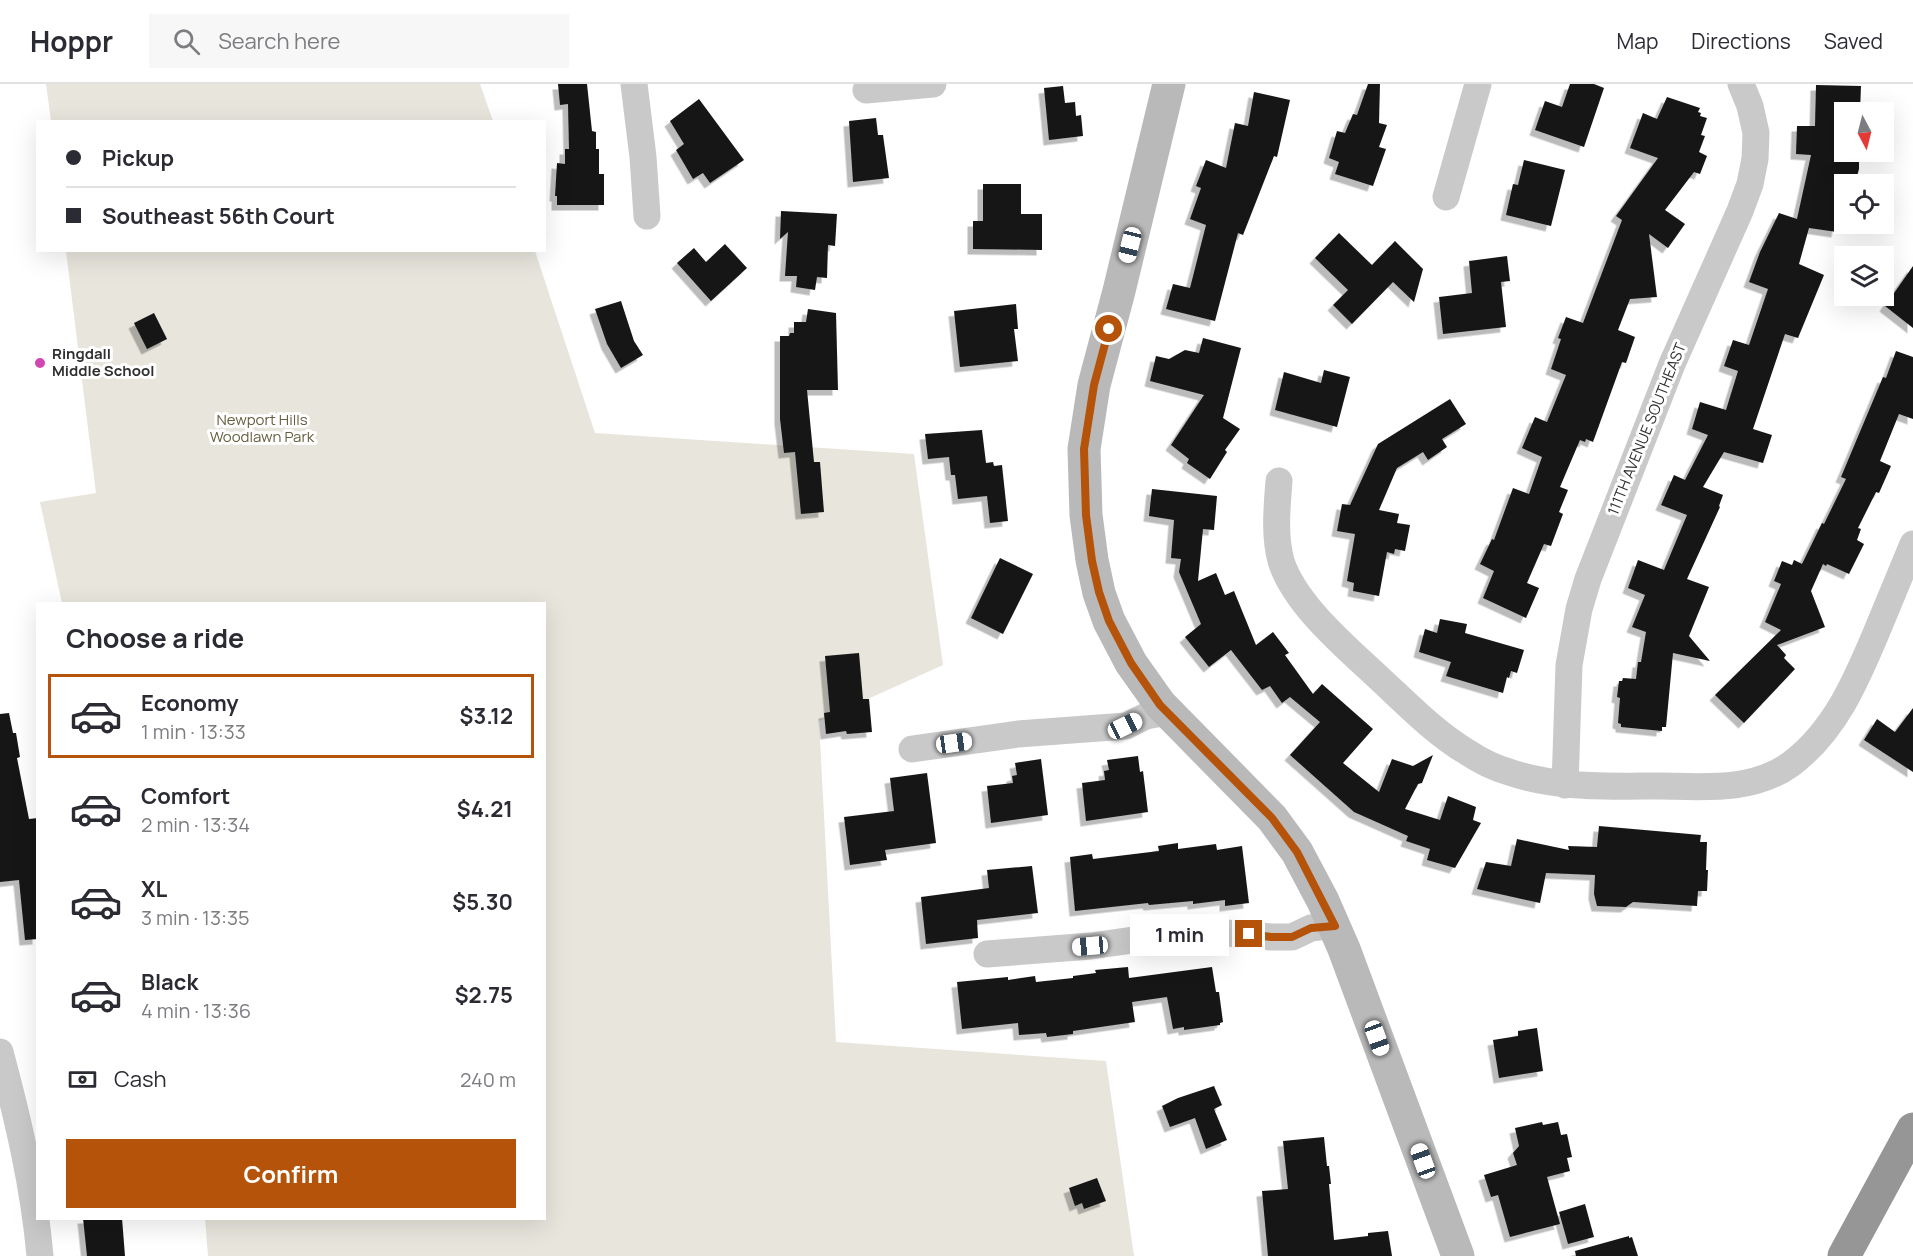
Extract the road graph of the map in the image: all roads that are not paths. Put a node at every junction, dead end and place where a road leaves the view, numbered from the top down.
1 (634, 84) edge
2 (933, 84) edge
3 (1169, 84) edge
4 (1478, 84) edge
5 (1741, 84) edge
6 (866, 90) dead end
7 (1446, 197) dead end
8 (647, 216) dead end
9 (1279, 481) dead end
10 (1913, 544) edge
11 (1168, 712) junction
12 (912, 749) dead end
13 (1565, 785) junction
14 (1335, 926) junction
15 (987, 954) dead end
16 (0, 1052) edge
17 (1913, 1129) edge
18 (1913, 1163) edge
19 (40, 1256) edge
20 (1458, 1256) edge
21 (1844, 1256) edge
22 (1868, 1256) edge

1 - 8 street
2 - 6 street
3 - 11 main road
4 - 7 street
5 - 13 street, 111TH AVENUE SOUTHEAST
9 - 13 street
10 - 13 street
11 - 12 street
11 - 14 main road
14 - 15 street
14 - 20 main road
16 - 19 street
17 - 21 highway
18 - 22 highway

